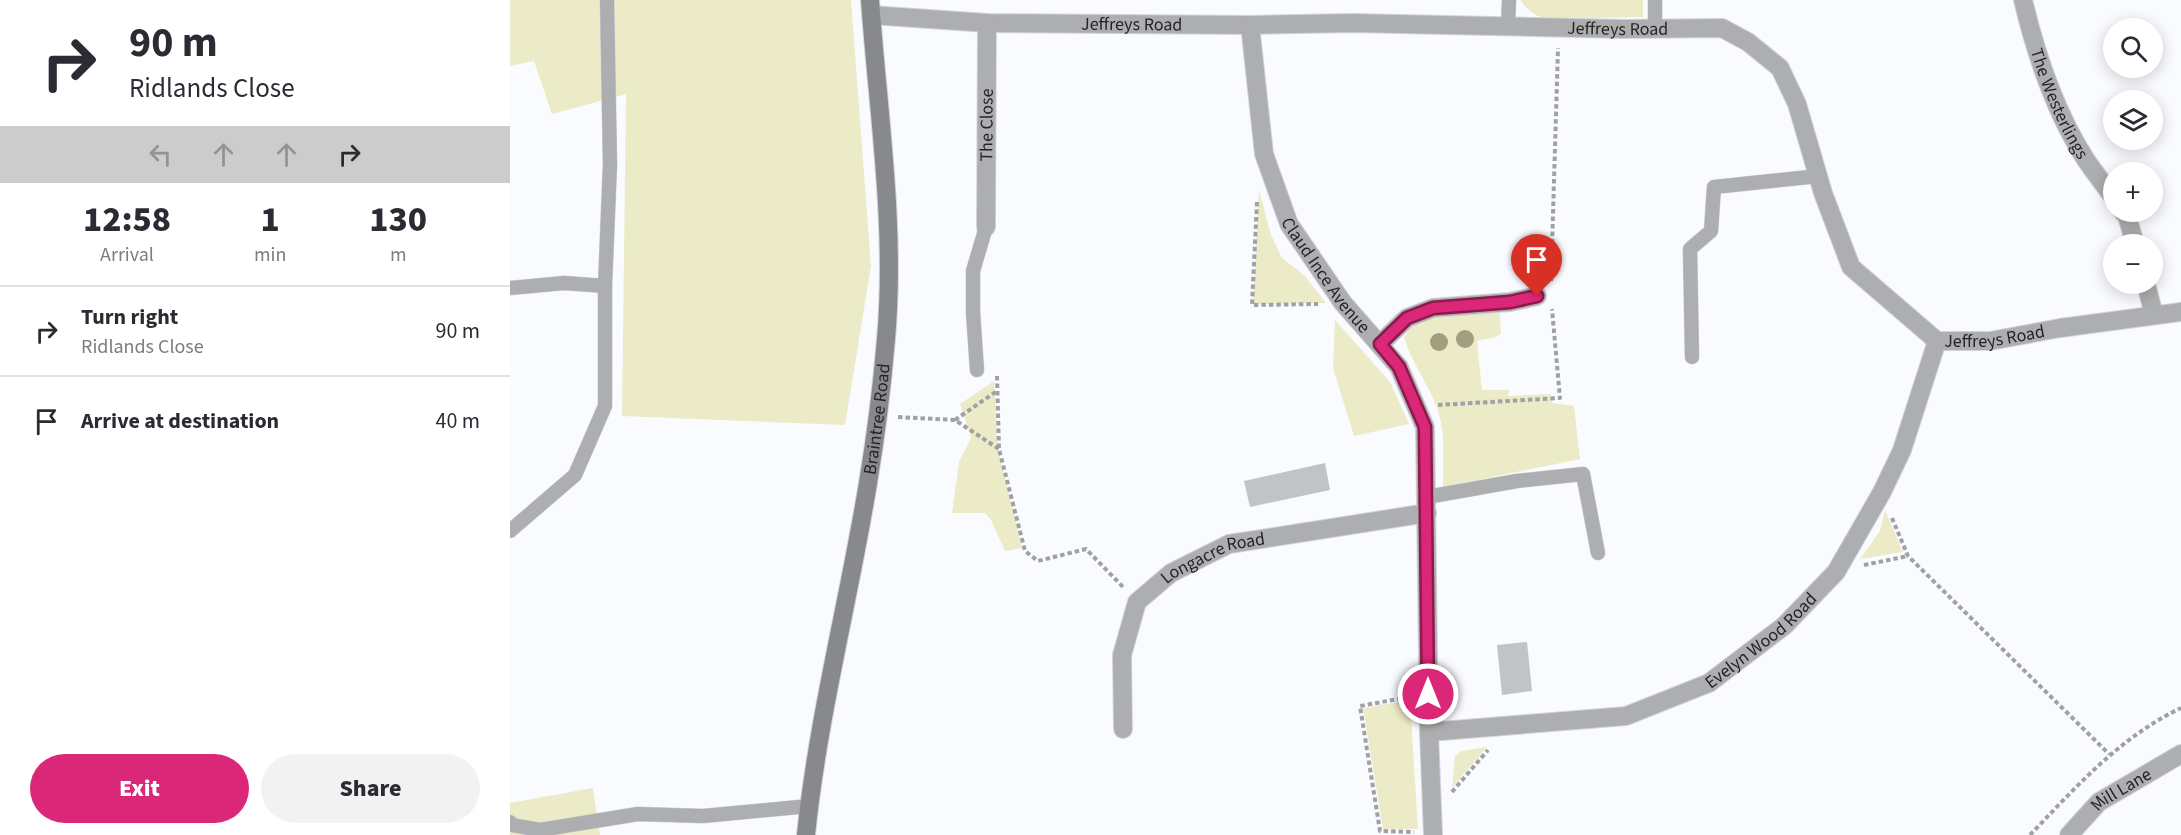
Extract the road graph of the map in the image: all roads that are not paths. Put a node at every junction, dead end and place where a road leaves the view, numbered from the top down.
1 (607, 0) edge
2 (1509, 0) edge
3 (1655, 0) edge
4 (2023, 0) edge
5 (871, 7) edge
6 (987, 22) junction
7 (1250, 25) junction
8 (1508, 27) junction
9 (1655, 29) junction
10 (1819, 176) junction
11 (2103, 183) edge
12 (986, 227) joint
13 (605, 286) junction
14 (510, 288) edge
15 (2148, 294) edge
16 (1546, 297) road end
17 (2181, 312) edge
18 (2154, 315) junction
19 (1937, 341) junction
20 (1380, 344) junction
21 (1692, 357) dead end
22 (977, 370) dead end
23 (1427, 505) junction
24 (510, 531) edge
25 (1598, 553) dead end
26 (1123, 729) dead end
27 (1429, 732) junction
28 (2181, 754) edge
29 (809, 806) junction
30 (510, 822) edge
31 (1433, 834) edge
32 (806, 835) edge
33 (2069, 835) edge

1 - 13 lane
2 - 8 lane
3 - 9 lane
4 - 11 street, The Westerlings
5 - 6 street, Jeffreys Road
5 - 29 main road, Braintree Road
6 - 7 street, Jeffreys Road
6 - 12 street, The Close
7 - 8 street, Jeffreys Road
7 - 20 street, Claud Ince Avenue
8 - 9 street, Jeffreys Road
9 - 10 street, Jeffreys Road
10 - 19 street, Jeffreys Road
10 - 21 lane
12 - 22 lane
13 - 14 lane
13 - 24 lane
15 - 18 street
16 - 20 street
17 - 18 street, Jeffreys Road
18 - 19 street, Jeffreys Road
19 - 27 street, Evelyn Wood Road
20 - 23 street, Claud Ince Avenue
23 - 25 lane
23 - 26 street, Longacre Road
23 - 27 street, Claud Ince Avenue
27 - 31 street, Claud Ince Avenue
28 - 33 street, Mill Lane
29 - 30 lane
29 - 32 main road, Braintree Road

